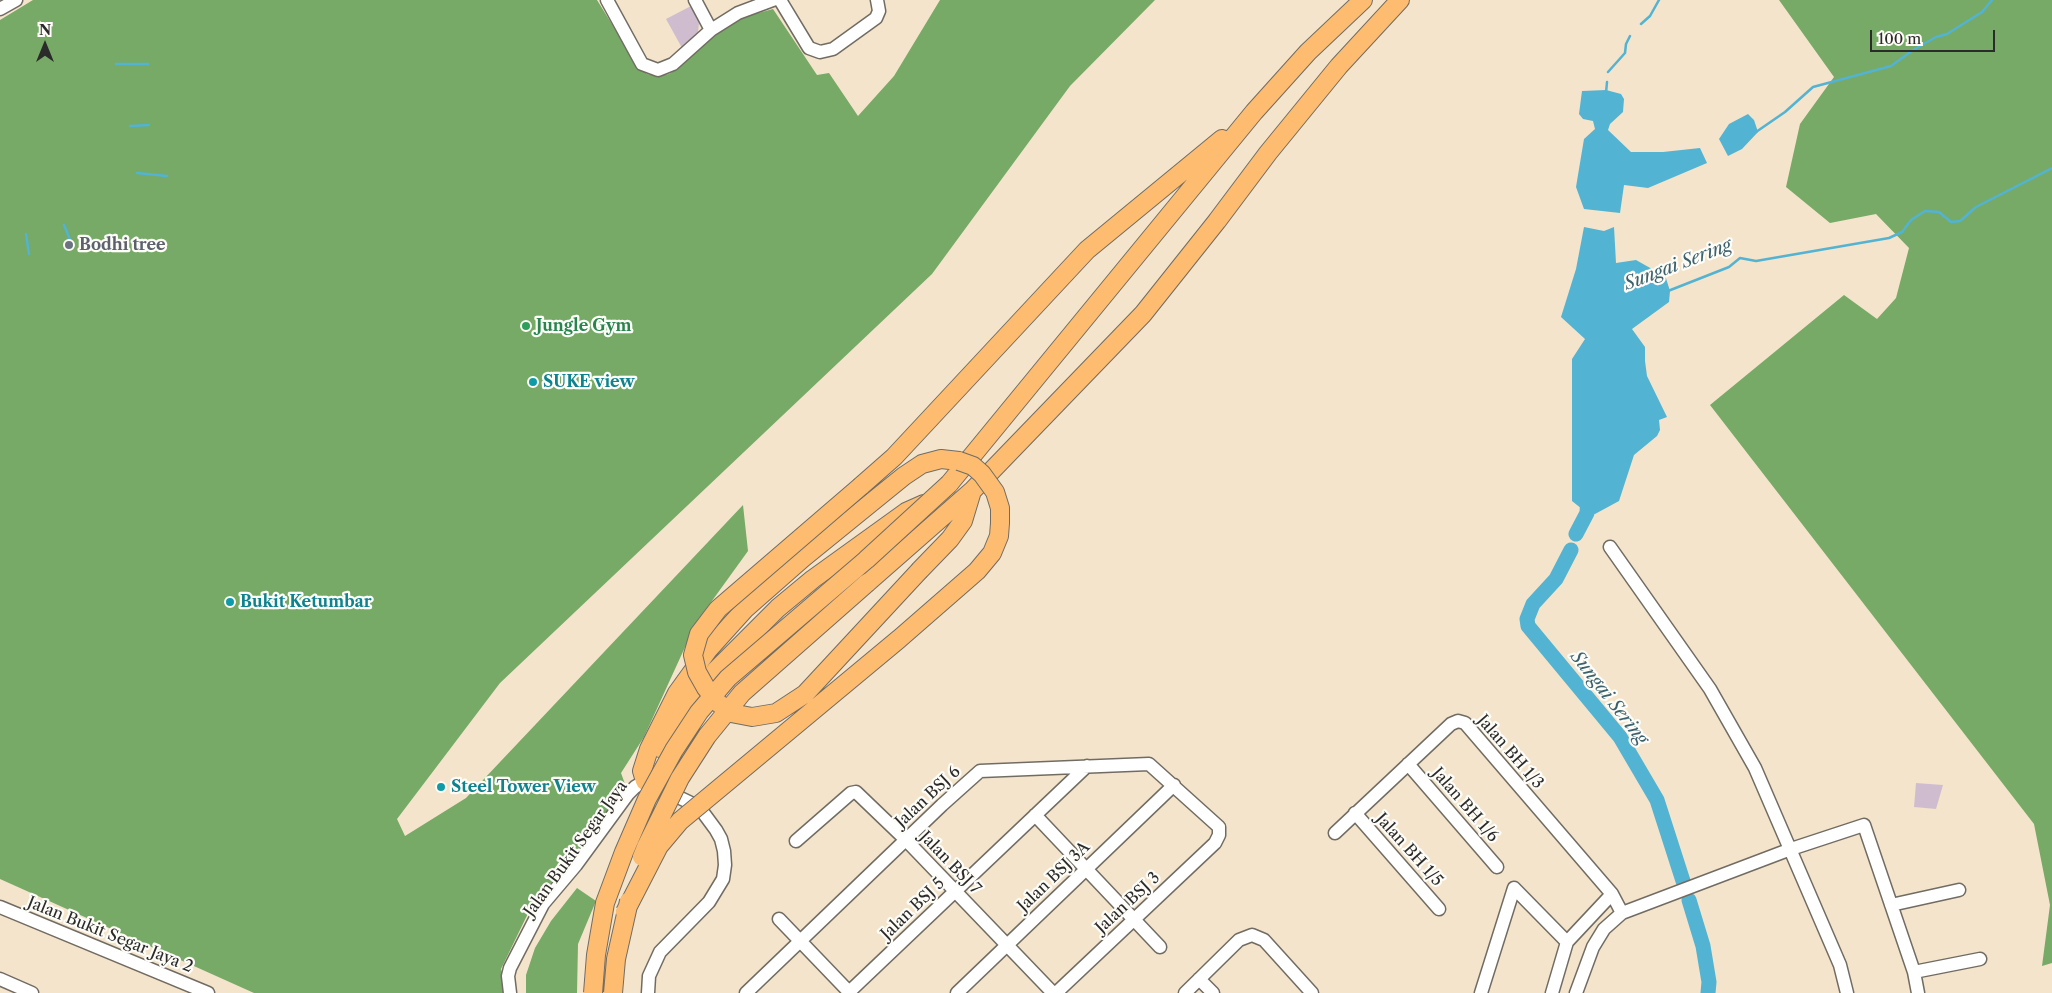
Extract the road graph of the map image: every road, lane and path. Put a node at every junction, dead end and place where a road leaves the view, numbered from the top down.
1 (16, 0) edge
2 (607, 0) edge
3 (695, 0) edge
4 (773, 0) edge
5 (780, 0) edge
6 (877, 0) edge
7 (1363, 0) edge
8 (1400, 0) edge
9 (0, 9) edge
10 (711, 30) junction
11 (1254, 112) junction
12 (973, 490) junction
13 (934, 499) junction
14 (1610, 548) dead end
15 (1408, 764) junction
16 (646, 765) junction
17 (1087, 766) junction
18 (1174, 785) junction
19 (1354, 813) junction
20 (1035, 815) junction
21 (1335, 833) dead end
22 (1219, 835) joint
23 (906, 840) junction
24 (796, 841) dead end
25 (1791, 849) junction
26 (1496, 867) dead end
27 (1086, 869) junction
28 (1959, 890) dead end
29 (955, 891) junction
30 (1612, 894) junction
31 (1891, 905) junction
32 (0, 907) edge
33 (1440, 909) dead end
34 (625, 912) junction
35 (1622, 913) junction
36 (779, 918) dead end
37 (1134, 920) junction
38 (801, 942) junction
39 (1567, 942) junction
40 (1007, 945) junction
41 (1160, 947) dead end
42 (1980, 959) dead end
43 (1914, 972) junction
44 (1199, 979) junction
45 (0, 980) edge
46 (202, 992) edge
47 (32, 993) edge
48 (510, 993) edge
49 (517, 993) edge
50 (594, 993) edge
51 (613, 993) edge
52 (648, 993) edge
53 (746, 993) edge
54 (849, 993) edge
55 (957, 993) edge
56 (1055, 993) edge
57 (1185, 993) edge
58 (1213, 993) edge
59 (1312, 993) edge
60 (1481, 993) edge
61 (1552, 993) edge
62 (1576, 993) edge
63 (1846, 993) edge
64 (1918, 993) edge

1 - 9 street
2 - 10 street
3 - 10 street
4 - 10 street
5 - 6 street
7 - 11 highway
8 - 12 highway
11 - 12 highway, bridge
11 - 13 highway, bridge
12 - 34 highway, bridge
13 - 16 highway, bridge
13 - 50 highway, bridge
14 - 25 street
15 - 19 street, Jalan BH 1/3
15 - 26 street, Jalan BH 1/6
15 - 30 street, Jalan BH 1/3
16 - 34 highway, bridge
16 - 48 street, Jalan Bukit Segar Jaya
16 - 49 street, Jalan Bukit Segar Jaya
16 - 52 street, Jalan Bukit Segar Jaya
17 - 18 street, Jalan BSJ 6
17 - 20 street, Jalan BSJ 5
17 - 23 street, Jalan BSJ 6
18 - 22 street, Jalan BSJ 6
18 - 27 street, Jalan BSJ 3A
19 - 21 street, Jalan BH 1/3
19 - 33 street, Jalan BH 1/5
20 - 27 street
20 - 29 street, Jalan BSJ 5
22 - 37 street, Jalan BSJ 3
23 - 24 street, Jalan BSJ 7
23 - 29 street, Jalan BSJ 7
23 - 38 street, Jalan BSJ 6
25 - 31 street
25 - 35 street
25 - 63 street
27 - 37 street
27 - 40 street, Jalan BSJ 3A
28 - 31 street
29 - 40 street, Jalan BSJ 7
29 - 54 street, Jalan BSJ 5
30 - 35 street, Jalan BH 1/3
30 - 39 street
31 - 43 street
32 - 46 street, Jalan Bukit Segar Jaya 2
34 - 51 highway, bridge
35 - 62 street
36 - 38 street
37 - 41 street
37 - 56 street, Jalan BSJ 3
38 - 53 street, Jalan BSJ 6
38 - 54 street
39 - 60 street
39 - 61 street
40 - 55 street, Jalan BSJ 3A
40 - 56 street, Jalan BSJ 7
42 - 43 street
43 - 64 street
44 - 57 street
44 - 58 street
44 - 59 street
45 - 47 street

